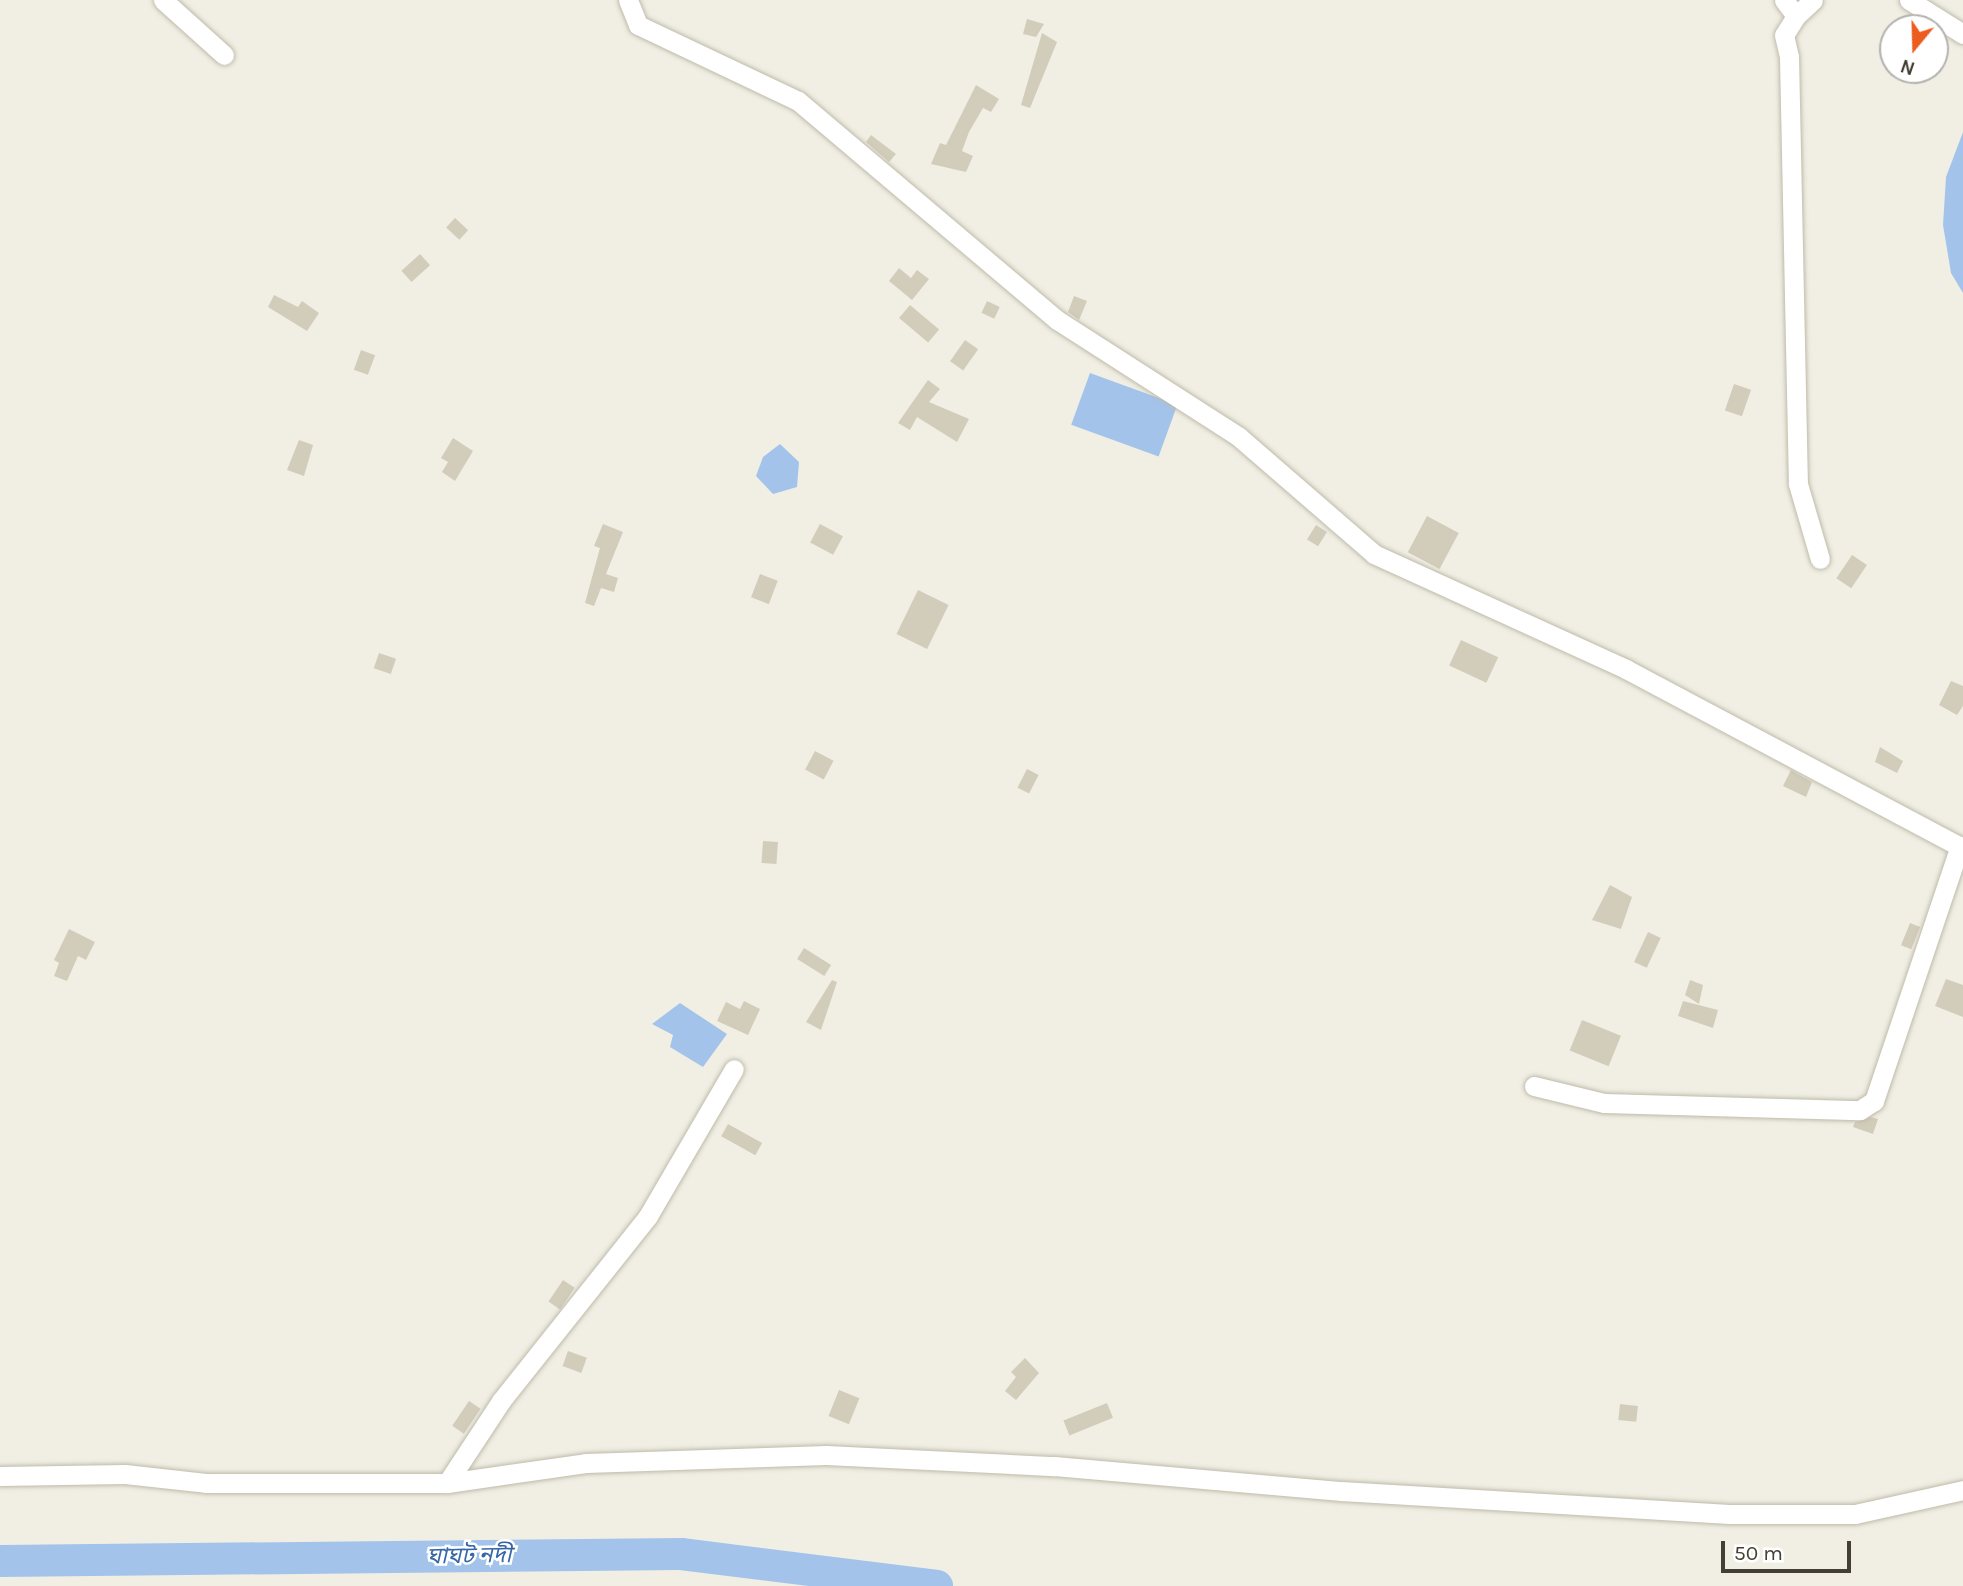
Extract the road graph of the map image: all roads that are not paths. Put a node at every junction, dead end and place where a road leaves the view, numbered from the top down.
1 (163, 0) edge
2 (628, 0) edge
3 (1784, 0) edge
4 (1813, 0) edge
5 (1909, 0) edge
6 (1796, 16) junction
7 (1963, 34) edge
8 (224, 55) dead end
9 (1820, 559) dead end
10 (1961, 847) edge
11 (734, 1069) dead end
12 (1534, 1086) dead end
13 (0, 1476) edge
14 (447, 1483) junction
15 (1963, 1490) edge

1 - 8 street
2 - 10 street
3 - 6 street
4 - 6 street
5 - 7 street
6 - 9 street
10 - 12 street
11 - 14 street
13 - 14 street
14 - 15 street

